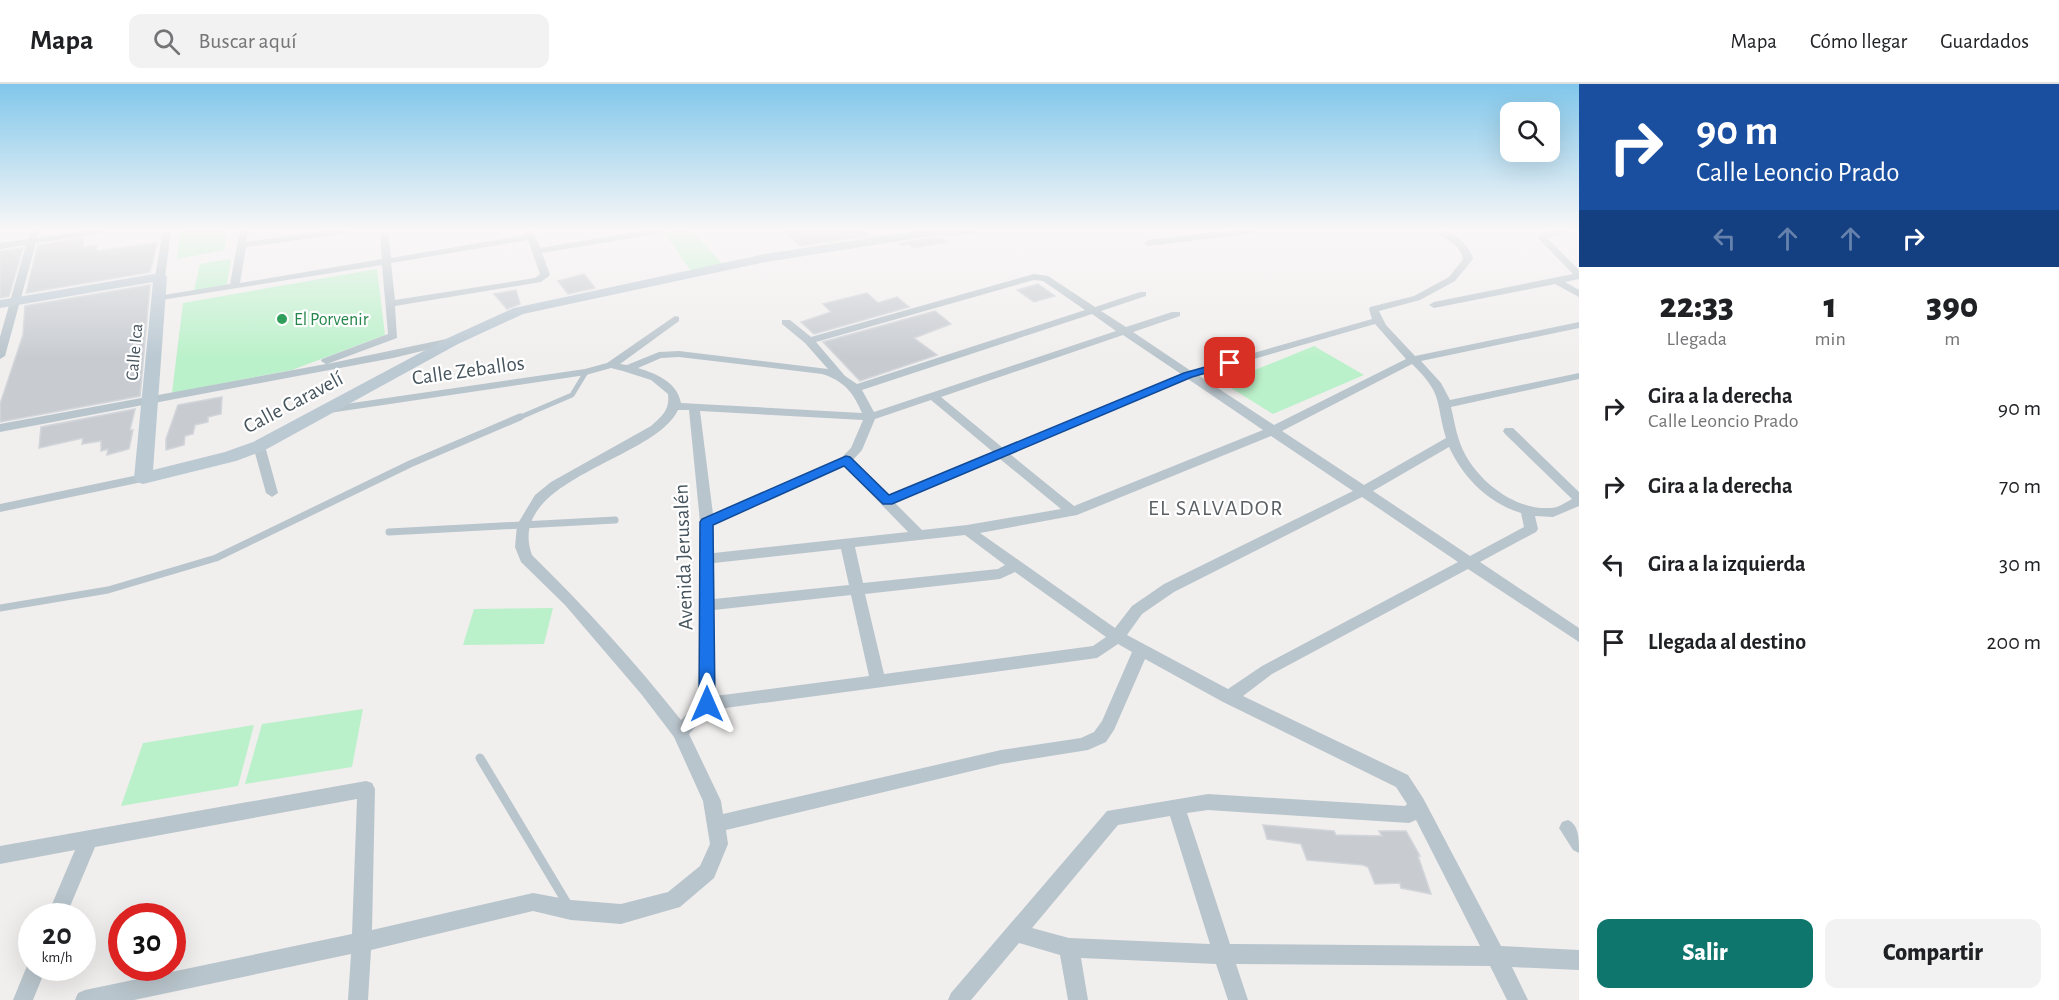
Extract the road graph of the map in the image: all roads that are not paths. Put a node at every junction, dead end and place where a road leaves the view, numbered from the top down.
1 (20, 273) edge
2 (162, 273) edge
3 (236, 273) edge
4 (318, 273) edge
5 (388, 273) edge
6 (544, 273) edge
7 (705, 273) edge
8 (1457, 273) edge
9 (1579, 275) edge
10 (1556, 280) junction
11 (160, 287) junction
12 (234, 287) junction
13 (1143, 294) dead end
14 (1579, 294) edge
15 (390, 304) junction
16 (1434, 305) dead end
17 (7, 306) edge
18 (1092, 311) junction
19 (1176, 314) dead end
20 (675, 320) dead end
21 (1378, 320) junction
22 (786, 322) dead end
23 (1579, 326) edge
24 (1123, 332) junction
25 (809, 340) junction
26 (453, 341) junction
27 (0, 356) edge
28 (1414, 359) junction
29 (611, 365) junction
30 (630, 368) junction
31 (586, 372) junction
32 (292, 374) junction
33 (1188, 375) junction
34 (840, 376) junction
35 (1579, 376) edge
36 (857, 388) junction
37 (933, 396) junction
38 (149, 401) junction
39 (1447, 404) junction
40 (676, 406) junction
41 (694, 408) junction
42 (329, 410) junction
43 (870, 417) junction
44 (0, 428) edge
45 (1272, 431) junction
46 (1509, 431) dead end
47 (1452, 440) junction
48 (259, 446) junction
49 (1001, 453) junction
50 (846, 460) junction
51 (143, 478) junction
52 (1365, 490) junction
53 (272, 493) dead end
54 (1579, 500) edge
55 (888, 501) junction
56 (0, 508) edge
57 (1527, 511) junction
58 (1072, 512) junction
59 (615, 520) dead end
60 (707, 522) junction
61 (524, 525) junction
62 (967, 530) junction
63 (389, 532) dead end
64 (919, 536) junction
65 (846, 543) junction
66 (706, 559) junction
67 (1469, 562) junction
68 (1016, 566) junction
69 (856, 589) junction
70 (706, 605) junction
71 (0, 608) edge
72 (1579, 636) edge
73 (1117, 637) junction
74 (1141, 650) junction
75 (878, 681) junction
76 (1229, 697) junction
77 (707, 704) junction
78 (680, 732) junction
79 (480, 758) dead end
80 (1417, 804) junction
81 (1176, 806) junction
82 (715, 824) junction
83 (1568, 828) dead end
84 (88, 841) junction
85 (1579, 844) edge
86 (0, 855) edge
87 (62, 903) edge
88 (571, 910) junction
89 (1016, 933) junction
90 (362, 942) junction
91 (1069, 948) junction
92 (1222, 954) junction
93 (1497, 956) junction
94 (1579, 960) edge
95 (31, 981) edge
96 (23, 1000) edge
97 (85, 1000) edge
98 (358, 1000) edge
99 (958, 1000) edge
100 (1078, 1000) edge
101 (1238, 1000) edge
102 (1518, 1000) edge

1 - 17 street
2 - 11 street, Calle Ica
3 - 12 street
4 - 12 street
5 - 15 street
6 - 15 street
7 - 26 street, Calle Caravelí
8 - 21 street
9 - 10 street
10 - 14 street
10 - 16 street
11 - 12 street
11 - 17 street
11 - 38 street, Calle Ica
13 - 18 street
15 - 32 street
17 - 27 street
18 - 24 street
18 - 25 street
18 - 36 street
19 - 24 street
20 - 29 street
21 - 28 street
21 - 33 street
22 - 25 street
23 - 28 street
24 - 33 street
24 - 37 street
25 - 34 street
26 - 32 street
26 - 42 street, Calle Caravelí
28 - 39 street
28 - 45 street
29 - 30 street
29 - 31 street, Calle Zeballos
30 - 34 street
30 - 40 street
31 - 42 street, Calle Zeballos
31 - 71 lane
32 - 38 street
33 - 45 street
33 - 49 street
34 - 36 street
35 - 39 street
36 - 43 street
37 - 43 street
37 - 49 street
38 - 44 street
38 - 51 street, Calle Ica
39 - 47 street
40 - 41 street
40 - 61 street
41 - 43 street
41 - 60 street, Avenida Jerusalén
42 - 48 street, Calle Caravelí
43 - 50 street
45 - 52 street
45 - 58 street
46 - 54 street
47 - 52 street
47 - 57 street
48 - 51 street, Calle Caravelí
48 - 53 street
49 - 55 street
49 - 58 street
50 - 55 street
50 - 60 street
51 - 56 street
52 - 67 street
52 - 73 street
54 - 57 street
55 - 64 street
57 - 67 street
58 - 62 street
59 - 61 lane
60 - 66 street, Avenida Jerusalén
61 - 63 lane
61 - 78 street
62 - 64 street
62 - 68 street
64 - 65 street
65 - 66 street
65 - 69 street
66 - 70 street, Avenida Jerusalén
67 - 72 street
67 - 76 street
68 - 69 street
68 - 73 street
69 - 70 street
69 - 75 street
70 - 77 street, Avenida Jerusalén
73 - 74 street
73 - 75 street
74 - 76 street
74 - 82 street
75 - 77 street
76 - 80 street
77 - 78 street
78 - 82 street
79 - 88 lane
80 - 81 street
80 - 93 street
81 - 89 street
81 - 92 street
82 - 88 street
83 - 85 street
84 - 86 street
84 - 87 street
84 - 90 street
88 - 90 street
89 - 91 street
89 - 99 street
90 - 97 street
90 - 98 street
91 - 92 street
91 - 100 street
92 - 93 street
92 - 101 street
93 - 94 street
93 - 102 street
95 - 96 street

